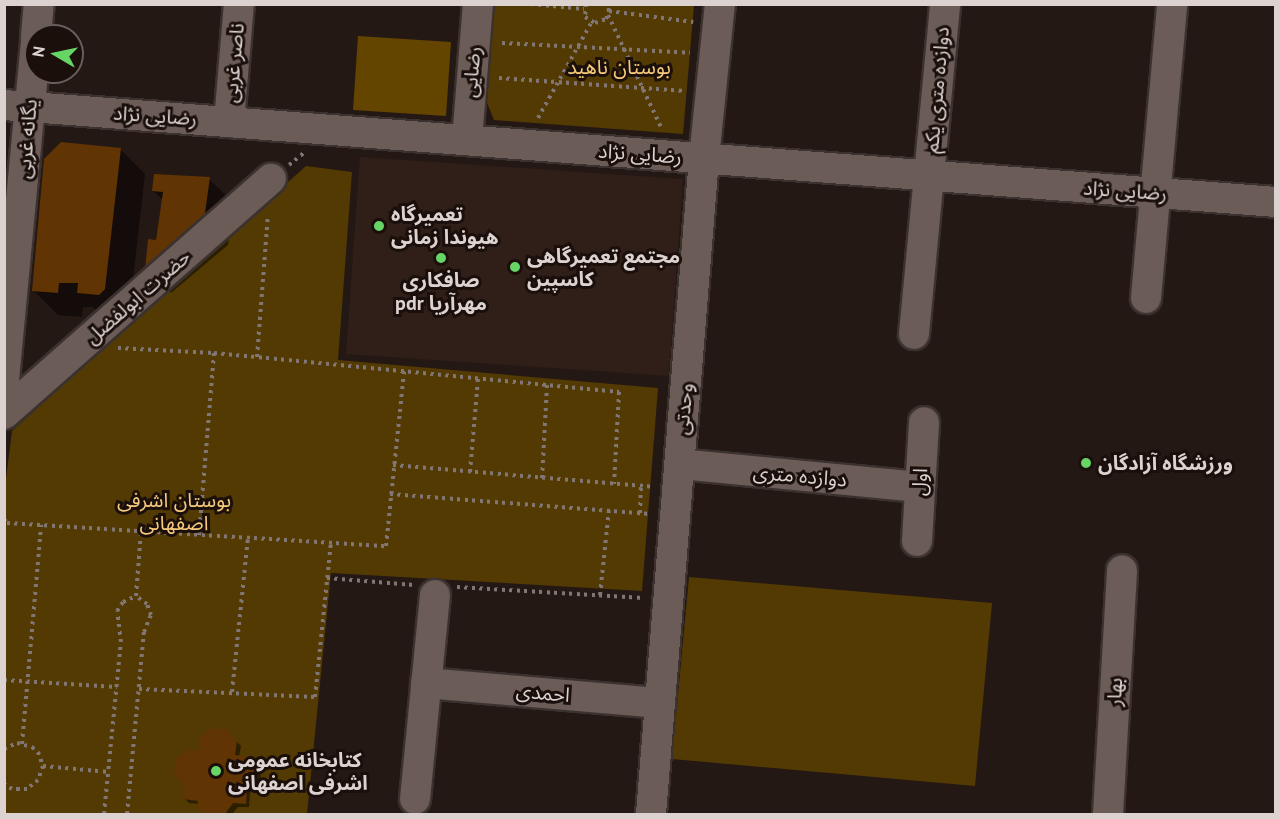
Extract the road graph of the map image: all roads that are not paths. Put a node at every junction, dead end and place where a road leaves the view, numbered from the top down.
1 (39, 4) edge
2 (239, 4) edge
3 (478, 4) edge
4 (720, 4) edge
5 (945, 4) edge
6 (1172, 4) edge
7 (37, 24) edge
8 (24, 82) edge
9 (17, 106) edge
10 (229, 122) junction
11 (467, 140) junction
12 (704, 158) junction
13 (929, 176) junction
14 (271, 179) road end
15 (1154, 193) junction
16 (1275, 202) edge
17 (1146, 298) dead end
18 (914, 334) dead end
19 (4, 380) edge
20 (4, 414) edge
21 (924, 422) dead end
22 (920, 487) junction
23 (677, 490) junction
24 (917, 541) dead end
25 (1122, 570) dead end
26 (435, 589) road end
27 (426, 683) junction
28 (660, 703) junction
29 (415, 800) dead end
30 (651, 814) edge
31 (1108, 814) edge

1 - 7 street
2 - 10 street, ناصر غربی
3 - 11 street, رضایی
4 - 12 street, وحدتی
5 - 13 street, دوازده متری یکم
6 - 15 street
8 - 9 street, یگانه غربی
9 - 10 street, رضایی نژاد
9 - 19 street, یگانه غربی
10 - 11 street, رضایی نژاد
11 - 12 street, رضایی نژاد
12 - 13 street, رضایی نژاد
12 - 23 street, وحدتی
13 - 15 street, رضایی نژاد
13 - 18 street, دوازده متری یکم
14 - 20 street, حضرت ابولفضل
15 - 16 street, رضایی نژاد
15 - 17 street
21 - 22 street, اول
22 - 23 street, دوازده متری
22 - 24 street, اول
23 - 28 street, وحدتی
25 - 31 street, بهار
26 - 27 street
27 - 28 street, احمدی
27 - 29 street
28 - 30 street, وحدتی

